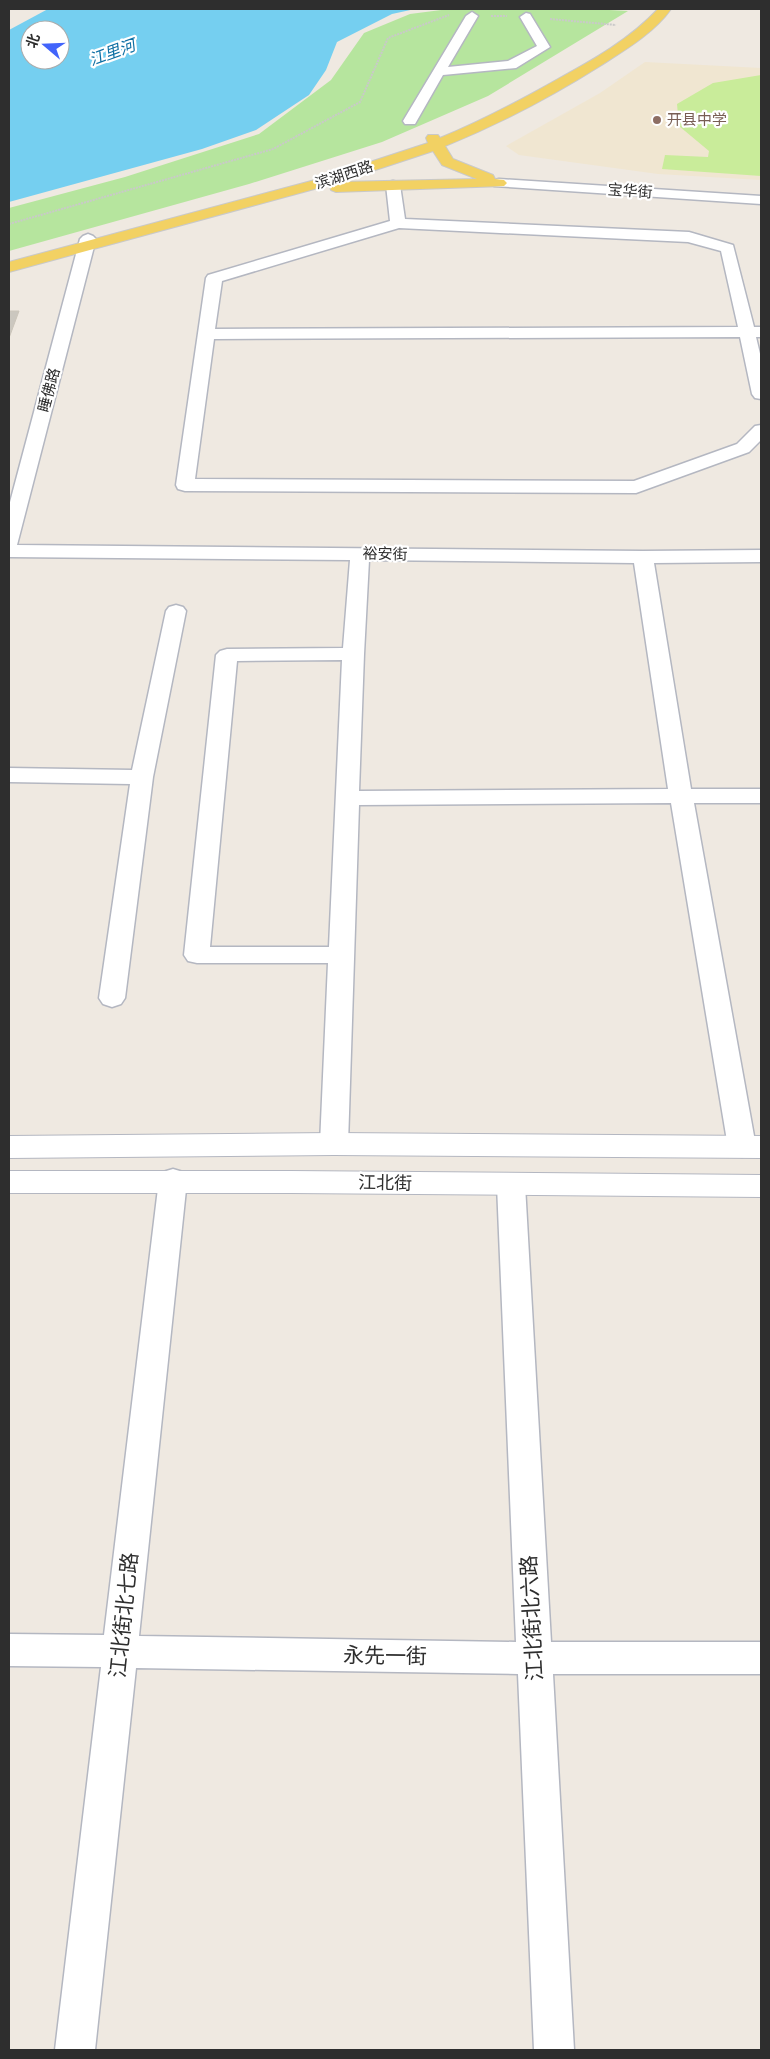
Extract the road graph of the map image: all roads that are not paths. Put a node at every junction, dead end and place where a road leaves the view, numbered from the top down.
1 (665, 9) edge
2 (472, 16) road end
3 (526, 17) road end
4 (644, 20) edge
5 (439, 72) junction
6 (410, 121) dead end
7 (463, 132) junction
8 (434, 141) junction
9 (326, 175) junction
10 (343, 176) junction
11 (499, 183) junction
12 (393, 185) junction
13 (307, 187) junction
14 (761, 200) edge
15 (398, 223) junction
16 (87, 243) junction
17 (9, 261) edge
18 (9, 267) edge
19 (754, 332) edge
20 (206, 334) junction
21 (761, 394) edge
22 (761, 430) edge
23 (9, 542) edge
24 (9, 551) edge
25 (360, 554) junction
26 (761, 556) edge
27 (643, 557) junction
28 (176, 611) dead end
29 (353, 654) junction
30 (9, 775) edge
31 (142, 777) junction
32 (761, 796) edge
33 (681, 797) junction
34 (346, 798) junction
35 (340, 955) junction
36 (112, 998) dead end
37 (334, 1144) junction
38 (9, 1147) edge
39 (752, 1147) edge
40 (172, 1180) junction
41 (9, 1182) edge
42 (511, 1185) junction
43 (761, 1186) edge
44 (9, 1650) edge
45 (120, 1653) junction
46 (534, 1658) junction
47 (761, 1658) edge
48 (75, 2050) edge
49 (554, 2050) edge

1 - 4 main road
2 - 5 street
3 - 5 street
4 - 7 main road, 滨湖西路
4 - 8 main road, 滨湖西路
5 - 6 street
7 - 8 main road, 滨湖西路
7 - 11 main road
8 - 9 main road, 滨湖西路
8 - 10 main road, 滨湖西路
8 - 11 main road
9 - 10 main road
9 - 16 main road, 滨湖西路
10 - 11 main road
10 - 13 main road, 滨湖西路
11 - 12 main road
11 - 14 street, 宝华街
12 - 13 main road
12 - 15 street
13 - 16 main road, 滨湖西路
15 - 19 street
15 - 20 street
16 - 17 main road, 滨湖西路
16 - 18 main road, 滨湖西路
16 - 23 street, 睡佛路
19 - 20 street
19 - 21 street
20 - 22 street
24 - 25 street, 裕安街
25 - 27 street, 裕安街
25 - 29 street
26 - 27 street, 裕安街
27 - 33 street
28 - 31 street
29 - 34 street
29 - 35 street
30 - 31 street
31 - 36 street
32 - 33 street
33 - 34 street
33 - 39 street
34 - 35 street
35 - 37 street
37 - 38 main road
37 - 39 main road
40 - 41 main road, 江北街
40 - 42 main road, 江北街
40 - 45 street, 江北街北七路
42 - 43 main road, 江北街
42 - 46 street, 江北街北六路
44 - 45 street, 永先一街
45 - 46 street, 永先一街
45 - 48 street, 江北街北七路
46 - 47 street, 永先一街
46 - 49 street, 江北街北六路

